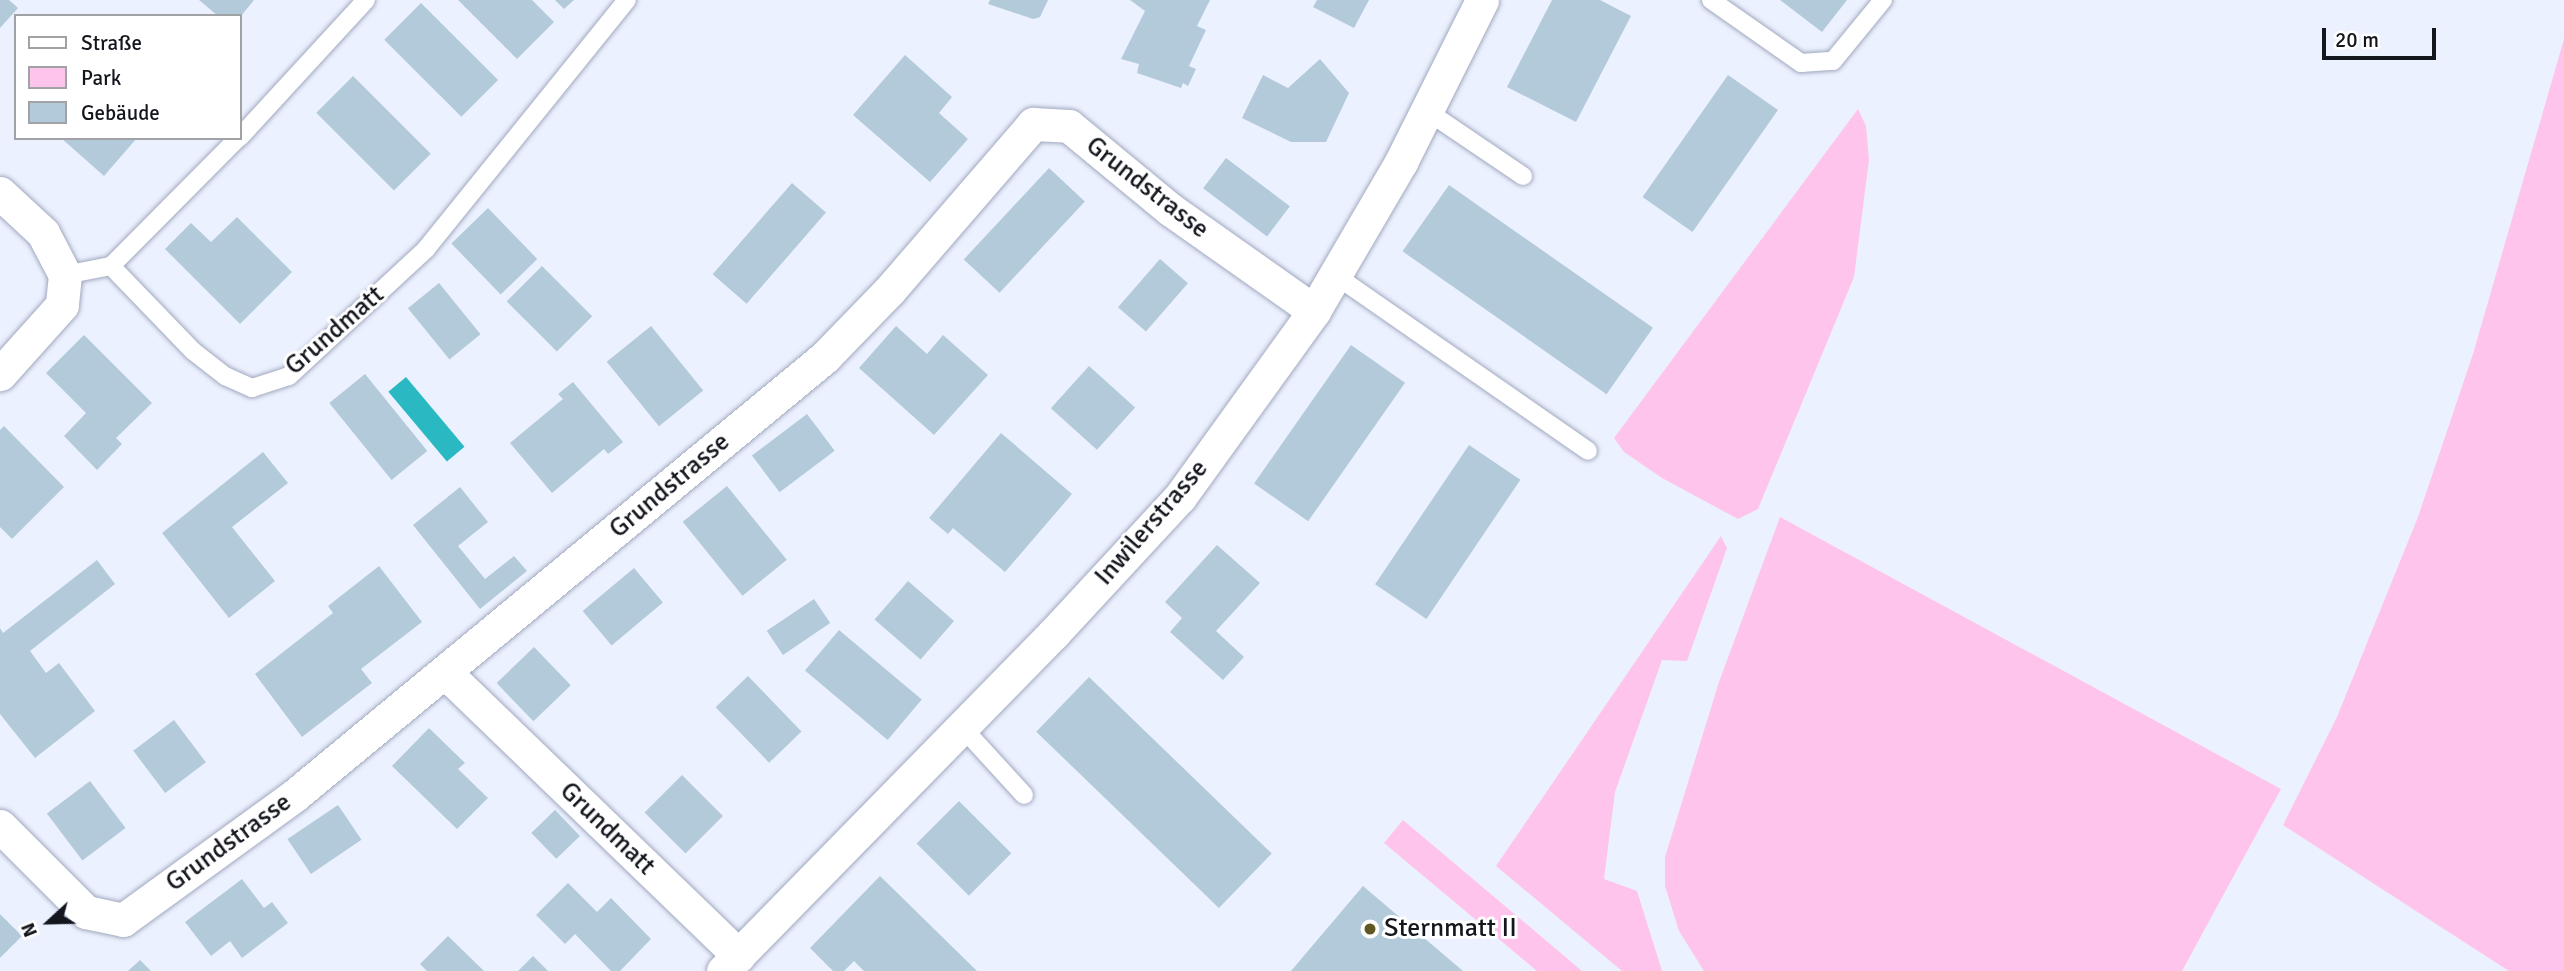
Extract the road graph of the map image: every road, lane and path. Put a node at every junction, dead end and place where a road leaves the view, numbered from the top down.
1 (366, 0) edge
2 (627, 0) edge
3 (1482, 0) edge
4 (1711, 0) edge
5 (1883, 0) edge
6 (1427, 111) junction
7 (242, 134) edge
8 (236, 140) edge
9 (1522, 176) dead end
10 (0, 193) edge
11 (111, 266) junction
12 (65, 275) junction
13 (1335, 275) junction
14 (1314, 310) junction
15 (0, 374) edge
16 (1588, 451) dead end
17 (446, 673) junction
18 (962, 727) junction
19 (1024, 795) dead end
20 (0, 826) edge
21 (743, 962) edge

1 - 7 lane
2 - 11 lane, Grundmatt
3 - 6 street, Inwilerstrasse
4 - 5 lane
6 - 9 lane
6 - 13 street, Inwilerstrasse
8 - 11 lane
10 - 12 street
11 - 12 lane
12 - 15 street
13 - 14 street, Inwilerstrasse
13 - 16 lane
14 - 17 street, Grundstrasse
14 - 18 street, Inwilerstrasse
17 - 20 street, Grundstrasse
17 - 21 street, Grundmatt
18 - 19 lane
18 - 21 street, Inwilerstrasse

